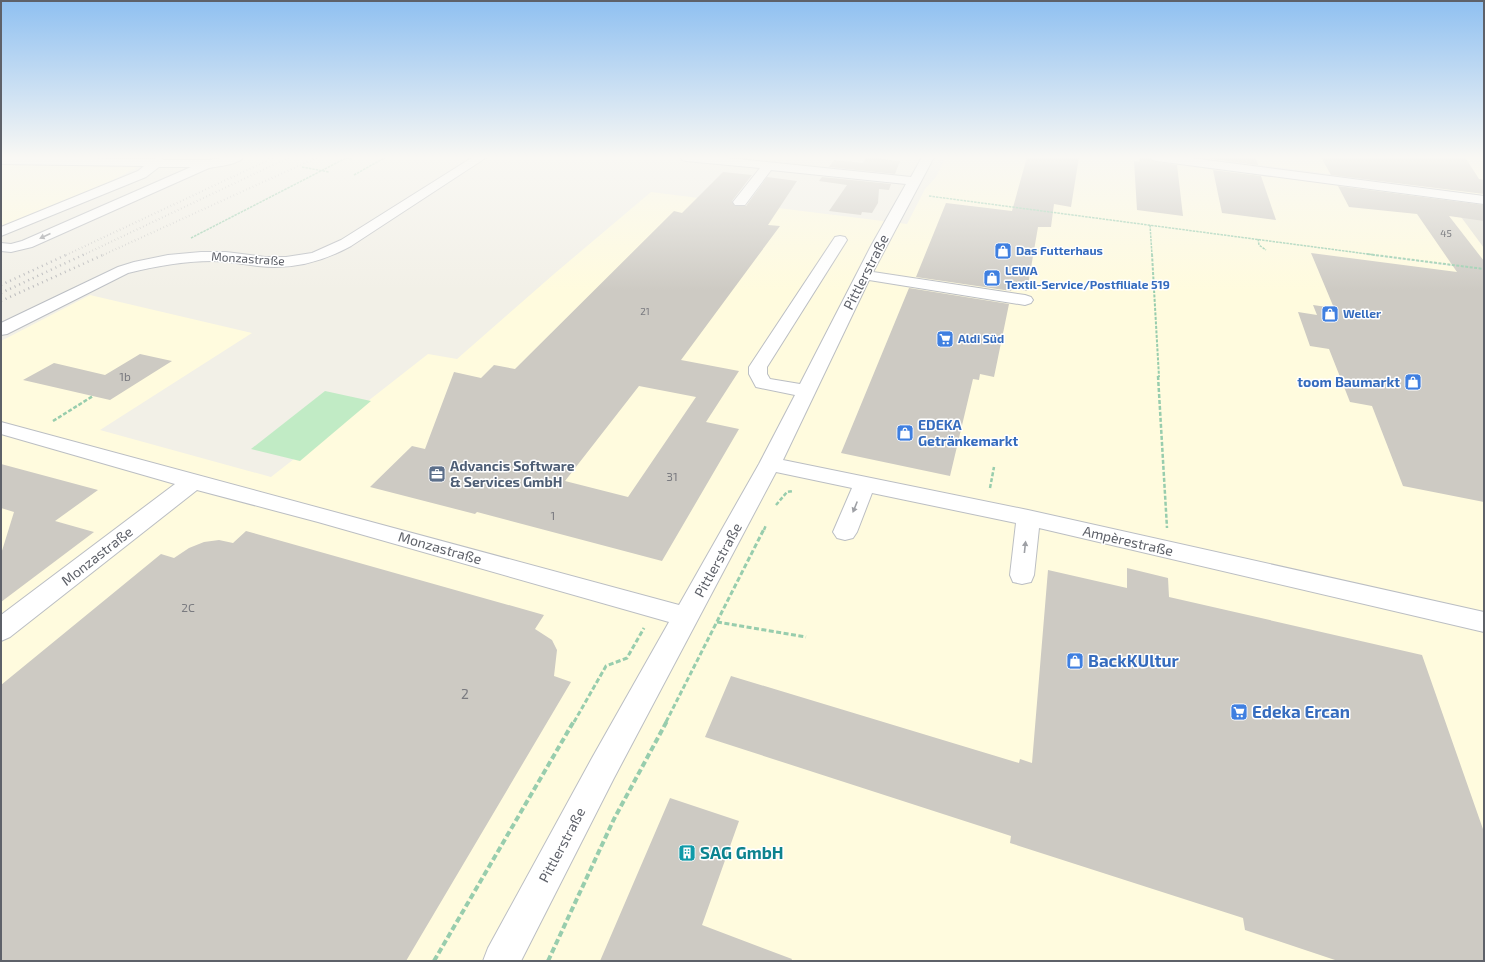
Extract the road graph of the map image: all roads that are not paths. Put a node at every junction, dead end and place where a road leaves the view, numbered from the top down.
1 (74, 202) edge
2 (123, 202) edge
3 (411, 202) edge
4 (902, 202) edge
5 (1, 232) edge
6 (840, 240) dead end
7 (1, 247) edge
8 (864, 275) junction
9 (1026, 300) dead end
10 (1, 330) edge
11 (806, 391) junction
12 (1, 428) edge
13 (770, 464) junction
14 (193, 482) junction
15 (865, 483) junction
16 (1028, 518) junction
17 (845, 532) dead end
18 (1022, 575) dead end
19 (686, 617) junction
20 (1484, 622) edge
21 (1, 630) edge
22 (501, 961) edge

1 - 5 street
2 -> 7 street
3 - 10 street, Monzastraße
4 - 8 street, Pittlerstraße
6 - 11 street
8 - 9 street
8 - 11 street, Pittlerstraße
11 - 13 street, Pittlerstraße
12 - 14 street, Monzastraße
13 - 15 street, Ampèrestraße
13 - 19 street, Pittlerstraße
14 - 19 street, Monzastraße
14 - 21 street, Monzastraße
15 - 16 street, Ampèrestraße
15 -> 17 street
18 -> 16 street
16 - 20 street, Ampèrestraße
19 - 22 street, Pittlerstraße

